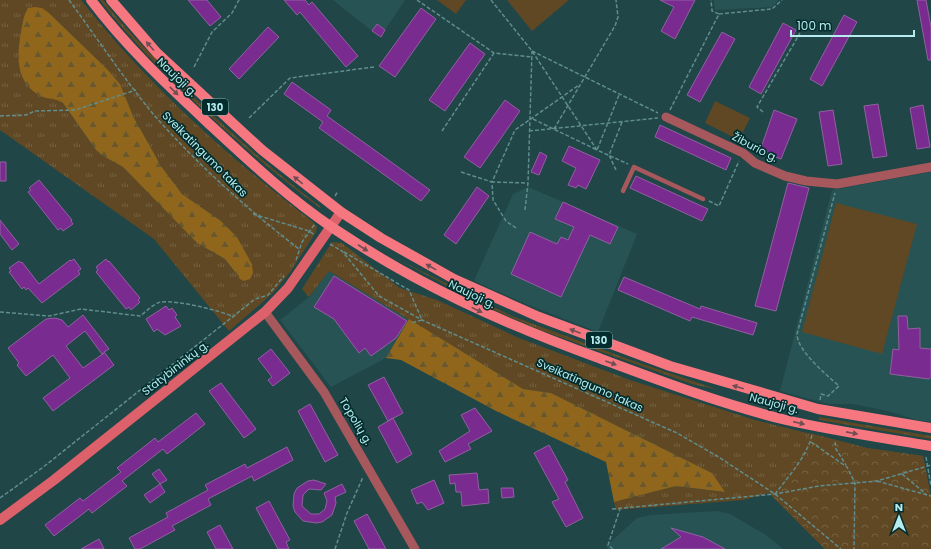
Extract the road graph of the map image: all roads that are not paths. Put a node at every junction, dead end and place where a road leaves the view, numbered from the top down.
1 (91, 0) edge
2 (111, 0) edge
3 (666, 117) road end
4 (931, 166) edge
5 (623, 191) dead end
6 (703, 199) road end
7 (341, 212) junction
8 (331, 226) junction
9 (265, 312) junction
10 (789, 402) junction
11 (784, 419) junction
12 (931, 428) edge
13 (931, 446) edge
14 (0, 520) edge
15 (415, 549) edge

1 -> 8 main road, Naujoji g. / 130
7 -> 2 main road, Naujoji g. / 130
3 - 4 street, Žiburio g.
5 - 6 lane
7 - 8 street, Statybininkų g.
10 -> 7 main road, Naujoji g. / 130
8 - 9 street, Statybininkų g.
8 -> 11 main road, Naujoji g. / 130
9 - 14 street, Statybininkų g.
9 - 15 street, Topolių g.
10 - 11 main road
10 - 12 main road, Naujoji g. / 130
11 -> 13 main road, Naujoji g. / 130

